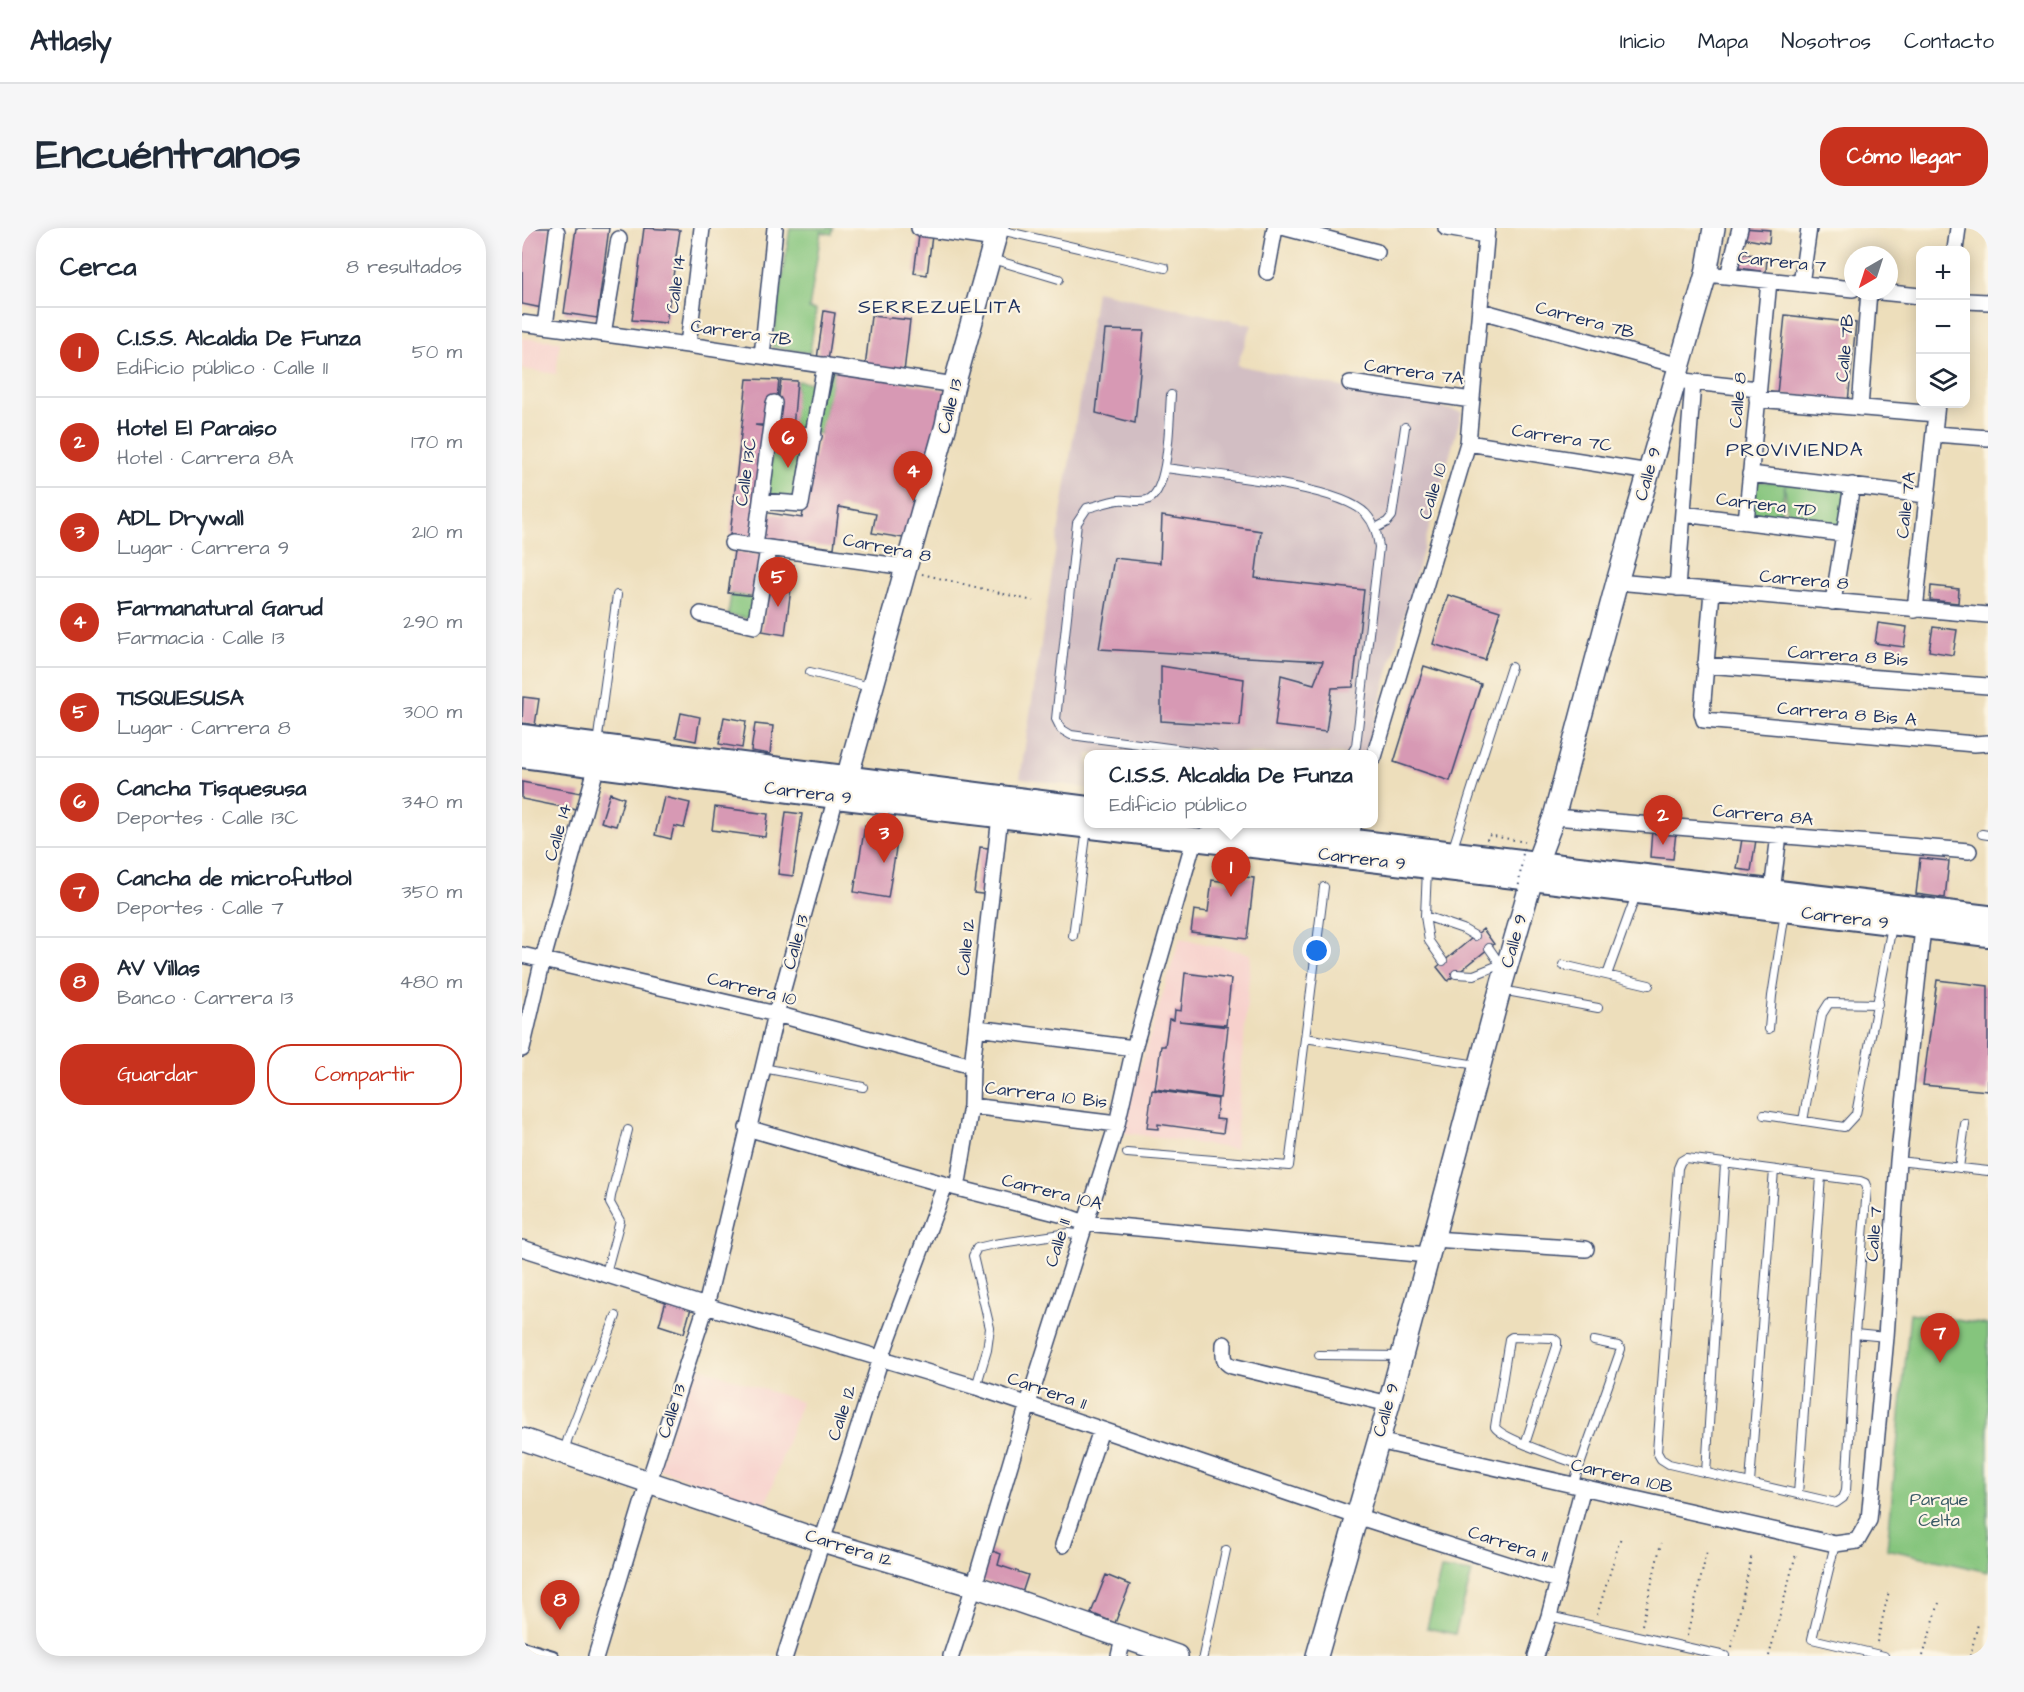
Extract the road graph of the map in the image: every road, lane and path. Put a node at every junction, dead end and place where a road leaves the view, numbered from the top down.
1 (702, 228) edge
2 (776, 228) edge
3 (919, 228) edge
4 (1275, 228) edge
5 (1286, 228) edge
6 (1446, 228) edge
7 (1714, 228) edge
8 (1740, 228) edge
9 (1809, 228) edge
10 (1958, 228) edge
11 (1487, 231) edge
12 (557, 232) dead end
13 (619, 239) dead end
14 (995, 239) edge
15 (1956, 246) edge
16 (1377, 252) dead end
17 (1165, 268) dead end
18 (1267, 272) dead end
19 (1707, 274) junction
20 (1728, 276) junction
21 (1059, 279) dead end
22 (1769, 280) junction
23 (1801, 284) junction
24 (1844, 288) edge
25 (1898, 294) edge
26 (1916, 296) edge
27 (1869, 300) edge
28 (1970, 301) edge
29 (1988, 302) edge
30 (1480, 311) junction
31 (522, 323) edge
32 (545, 326) junction
33 (603, 334) junction
34 (688, 345) junction
35 (762, 356) junction
36 (825, 365) junction
37 (1683, 376) junction
38 (1350, 382) dead end
39 (955, 385) junction
40 (1758, 394) junction
41 (1171, 395) dead end
42 (1472, 400) junction
43 (774, 404) dead end
44 (1860, 408) junction
45 (1937, 409) edge
46 (1405, 427) dead end
47 (771, 431) junction
48 (1935, 434) junction
49 (814, 436) junction
50 (1988, 438) edge
51 (1468, 443) junction
52 (1165, 468) junction
53 (1649, 472) junction
54 (1750, 474) junction
55 (1852, 485) junction
56 (1926, 495) junction
57 (761, 501) junction
58 (1683, 514) junction
59 (1746, 522) junction
60 (1376, 528) junction
61 (1844, 534) junction
62 (732, 543) dead end
63 (762, 547) junction
64 (906, 567) junction
65 (1617, 582) junction
66 (1677, 588) junction
67 (1712, 591) junction
68 (617, 595) dead end
69 (1033, 601) dead end
70 (1833, 602) junction
71 (1915, 610) junction
72 (701, 614) dead end
73 (1988, 615) edge
74 (1706, 665) junction
75 (1511, 667) dead end
76 (810, 672) dead end
77 (1988, 686) edge
78 (872, 688) junction
79 (522, 736) edge
80 (1988, 743) edge
81 (1184, 750) edge
82 (1354, 750) edge
83 (1376, 750) edge
84 (597, 755) junction
85 (522, 756) edge
86 (841, 788) junction
87 (1000, 816) junction
88 (1084, 817) edge
89 (1084, 817) edge
90 (1554, 817) junction
91 (1087, 828) edge
92 (1139, 828) edge
93 (1287, 828) edge
94 (1351, 832) edge
95 (1779, 836) junction
96 (1194, 840) junction
97 (1969, 851) dead end
98 (1451, 852) junction
99 (1427, 867) junction
100 (1528, 869) junction
101 (1324, 887) dead end
102 (1773, 891) junction
103 (1637, 892) junction
104 (1785, 910) junction
105 (1425, 916) junction
106 (1988, 917) edge
107 (1892, 924) junction
108 (1923, 928) junction
109 (1988, 935) edge
110 (1073, 936) dead end
111 (1475, 936) dead end
112 (1489, 948) dead end
113 (522, 955) edge
114 (543, 959) junction
115 (1443, 961) dead end
116 (1504, 963) junction
117 (1563, 965) dead end
118 (1456, 974) dead end
119 (1608, 975) junction
120 (1649, 985) dead end
121 (1500, 990) junction
122 (1878, 1004) junction
123 (1598, 1008) dead end
124 (776, 1014) junction
125 (977, 1028) junction
126 (1769, 1029) dead end
127 (1305, 1038) junction
128 (1134, 1048) junction
129 (522, 1049) edge
130 (1479, 1065) junction
131 (972, 1066) junction
132 (763, 1068) junction
133 (863, 1087) dead end
134 (971, 1106) junction
135 (1764, 1115) dead end
136 (1803, 1121) junction
137 (1117, 1124) junction
138 (1965, 1124) dead end
139 (747, 1128) junction
140 (628, 1130) dead end
141 (1127, 1153) dead end
142 (1898, 1161) junction
143 (1725, 1164) junction
144 (1959, 1168) junction
145 (1773, 1170) junction
146 (1988, 1171) edge
147 (1821, 1176) junction
148 (951, 1187) junction
149 (1083, 1229) junction
150 (1431, 1247) junction
151 (522, 1248) edge
152 (1586, 1250) dead end
153 (606, 1273) junction
154 (705, 1306) junction
155 (616, 1316) dead end
156 (1855, 1334) junction
157 (1886, 1337) junction
158 (1594, 1341) dead end
159 (1224, 1344) dead end
160 (1319, 1355) dead end
161 (1402, 1356) junction
162 (881, 1358) junction
163 (976, 1387) junction
164 (1028, 1404) junction
165 (1389, 1404) junction
166 (1101, 1431) junction
167 (522, 1439) edge
168 (1378, 1441) junction
169 (1526, 1444) junction
170 (564, 1453) junction
171 (1580, 1465) junction
172 (1706, 1473) junction
173 (649, 1481) junction
174 (1750, 1483) junction
175 (1578, 1486) junction
176 (1798, 1494) junction
177 (1356, 1516) junction
178 (1621, 1537) dead end
179 (822, 1541) junction
180 (1857, 1541) joint
181 (1660, 1543) dead end
182 (1834, 1544) junction
183 (1063, 1545) dead end
184 (1226, 1550) dead end
185 (1707, 1552) dead end
186 (1752, 1554) dead end
187 (1796, 1554) dead end
188 (1557, 1580) junction
189 (974, 1586) junction
190 (1889, 1591) dead end
191 (1939, 1603) dead end
192 (1549, 1616) junction
193 (1978, 1624) dead end
194 (1594, 1626) junction
195 (1639, 1637) junction
196 (522, 1647) edge
197 (1121, 1647) edge
198 (1684, 1647) junction
199 (1874, 1654) junction
200 (553, 1656) edge
201 (596, 1656) edge
202 (785, 1656) edge
203 (951, 1656) edge
204 (1177, 1656) edge
205 (1203, 1656) edge
206 (1317, 1656) edge
207 (1536, 1656) edge
208 (1725, 1656) edge
209 (1730, 1656) edge
210 (1769, 1656) edge
211 (1884, 1656) edge
212 (1923, 1656) edge
213 (1970, 1656) edge

1 - 34 street, Calle 14
2 - 35 street
3 - 14 street
4 - 18 street
5 - 16 street
6 - 11 street
7 - 19 main road, Calle 9
8 - 20 street
9 - 23 street
10 - 15 street
11 - 30 street, Calle 10
12 - 32 street
13 - 33 street
14 - 17 lane
14 - 21 lane
14 - 39 main road, Calle 13
19 - 20 street, Carrera 7
19 - 37 main road, Calle 9
20 - 22 street, Carrera 7
22 - 23 street, Carrera 7
22 - 40 street, Calle 8
23 - 24 street, Carrera 7
25 - 26 street
27 - 44 street, Calle 7B
28 - 29 street
30 - 37 street, Carrera 7B
30 - 42 street, Calle 10
31 - 32 street, Carrera 7B
32 - 33 street, Carrera 7B
33 - 34 street, Carrera 7B
34 - 35 street, Carrera 7B
35 - 36 street, Carrera 7B
36 - 39 street, Carrera 7B
36 - 49 street
37 - 40 street, Carrera 7B
37 - 53 main road, Calle 9
37 - 58 street
38 - 42 street, Carrera 7A
39 - 64 main road, Calle 13
40 - 44 street, Carrera 7B
40 - 54 street, Calle 8
41 - 52 lane
42 - 51 street, Calle 10
43 - 47 street, Calle 13C
44 - 45 street, Carrera 7B
45 - 48 street, Calle 7A
46 - 60 lane
47 - 49 street
47 - 57 street, Calle 13C
48 - 50 street
48 - 56 street, Calle 7A
49 - 57 street
51 - 53 street, Carrera 7C
51 - 83 street, Calle 10
52 - 60 lane
52 - 81 lane
53 - 65 main road, Calle 9
54 - 55 street
54 - 59 street, Calle 8
55 - 56 street
55 - 61 street
56 - 71 street, Calle 7A
57 - 63 street, Calle 13C
58 - 59 street, Carrera 7D
58 - 66 street
59 - 61 street, Carrera 7D
60 - 82 lane
61 - 70 street
62 - 63 street, Carrera 8
63 - 64 street, Carrera 8
63 - 72 street, Calle 13C
64 - 69 path, Carrera 8
64 - 78 main road, Calle 13
65 - 66 street, Carrera 8
65 - 90 main road, Calle 9
66 - 67 street, Carrera 8
67 - 70 street, Carrera 8
67 - 74 street
68 - 84 lane
70 - 71 street, Carrera 8
71 - 73 street, Carrera 8
74 - 77 street, Carrera 8 Bis
74 - 80 street, Carrera 8 Bis A
75 - 98 lane
76 - 78 lane
78 - 86 main road, Calle 13
79 - 84 main road, Carrera 9
84 - 85 main road, Carrera 9
84 - 86 main road, Carrera 9
84 - 114 street, Calle 14
86 - 87 main road, Carrera 9
86 - 88 main road, Carrera 9
86 - 124 street, Calle 13
87 - 89 main road, Carrera 9
87 - 125 street, Calle 12
90 - 95 street, Carrera 8A
90 - 100 main road, Calle 9
91 - 110 lane
92 - 96 main road, Carrera 9
93 - 94 main road, Carrera 9
94 - 98 main road, Carrera 9
95 - 97 street, Carrera 8A
95 - 102 street
96 - 99 main road, Carrera 9
96 - 128 street, Calle 11
98 - 100 main road, Carrera 9
99 - 100 main road, Carrera 9
99 - 105 lane
100 - 100 path, bridge
100 - 102 main road, Carrera 9
100 - 103 main road, Carrera 9
100 - 116 main road, Calle 9
101 - 127 lane
102 - 106 main road, Carrera 9
103 - 104 main road, Carrera 9
103 - 119 lane
104 - 107 main road, Carrera 9
104 - 126 lane
105 - 111 lane
105 - 115 lane
107 - 108 main road, Carrera 9
107 - 122 lane
108 - 109 main road, Carrera 9
108 - 142 street, Calle 7
112 - 116 lane
113 - 114 street, Carrera 10
114 - 124 street, Carrera 10
114 - 129 street, Calle 14
116 - 118 lane
116 - 121 main road, Calle 9
117 - 119 lane
119 - 120 lane
121 - 123 lane
121 - 130 main road, Calle 9
122 - 136 lane
122 - 136 lane
124 - 131 street, Carrera 10
124 - 132 street, Calle 13
125 - 128 street
125 - 131 street, Calle 12
127 - 130 lane
127 - 141 lane
128 - 137 street, Calle 11
130 - 150 main road, Calle 9
131 - 134 street, Calle 12
132 - 133 lane
132 - 139 street, Calle 13
134 - 137 street, Carrera 10 Bis
134 - 148 street, Calle 12
135 - 136 lane
137 - 149 street, Calle 11
138 - 144 lane
139 - 148 street, Carrera 10A
139 - 154 street, Calle 13
140 - 153 lane
142 - 144 lane
142 - 157 street, Calle 7
143 - 145 lane
143 - 172 lane
143 - 172 lane
144 - 146 lane
145 - 147 lane
145 - 174 lane
147 - 156 lane
147 - 176 lane
148 - 149 street, Carrera 10A
148 - 162 street, Calle 12
149 - 150 street, Carrera 10A
149 - 163 lane
149 - 164 street, Calle 11
150 - 152 street, Carrera 10A
150 - 161 main road, Calle 9
151 - 153 street, Carrera 11
153 - 154 street, Carrera 11
154 - 162 street, Carrera 11
154 - 173 street, Calle 13
155 - 170 lane
156 - 157 lane
156 - 176 lane
157 - 180 street, Calle 7
158 - 171 lane
159 - 165 street
160 - 161 lane
161 - 165 main road, Calle 9
162 - 163 street, Carrera 11
162 - 179 street, Calle 12
163 - 164 street, Carrera 11
164 - 166 street, Carrera 11
164 - 189 street, Calle 11
165 - 168 main road, Calle 9
166 - 177 street, Carrera 11
166 - 183 street
167 - 170 main road, Carrera 12
168 - 175 street, Carrera 10B
168 - 177 main road, Calle 9
169 - 169 lane
169 - 171 lane
170 - 173 main road, Carrera 12
171 - 175 lane
172 - 174 lane
173 - 179 main road, Carrera 12
173 - 201 street, Calle 13
174 - 176 lane
175 - 182 street, Carrera 10B
175 - 188 street
177 - 188 street, Carrera 11
177 - 206 main road, Calle 9
178 - 194 path
179 - 189 main road, Carrera 12
179 - 202 street, Calle 12
180 - 182 street, Carrera 10B
181 - 195 path
182 - 199 lane
184 - 205 lane
185 - 198 path
186 - 209 path
187 - 210 path
188 - 192 street
189 - 197 main road, Carrera 12
189 - 203 street, Calle 11
190 - 199 path
191 - 212 path
192 - 194 lane
192 - 207 street
193 - 213 path
194 - 195 lane
195 - 198 lane
196 - 200 street
197 - 204 main road, Carrera 12
198 - 208 lane
199 - 211 lane

